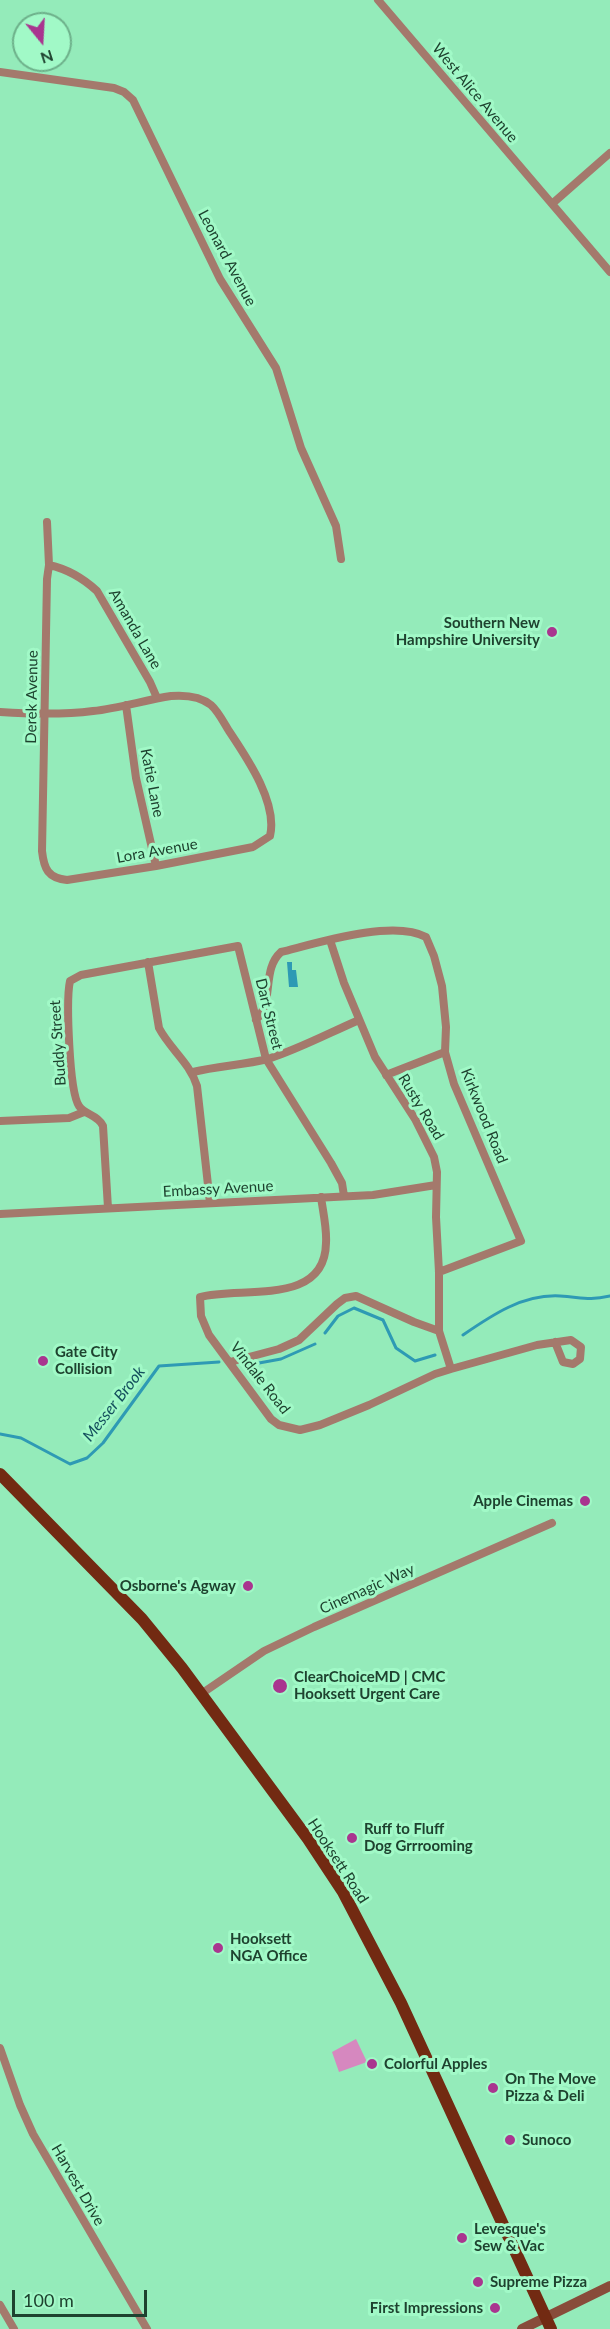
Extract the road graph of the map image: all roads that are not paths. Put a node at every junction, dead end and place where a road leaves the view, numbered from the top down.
1 (378, 0) edge
2 (0, 72) edge
3 (610, 153) edge
4 (552, 203) junction
5 (610, 272) edge
6 (47, 522) dead end
7 (341, 559) dead end
8 (49, 565) junction
9 (157, 698) junction
10 (126, 705) junction
11 (0, 712) edge
12 (45, 715) junction
13 (156, 866) junction
14 (48, 871) joint
15 (330, 940) junction
16 (148, 962) junction
17 (256, 1020) junction
18 (359, 1020) junction
19 (445, 1052) junction
20 (266, 1059) junction
21 (193, 1072) junction
22 (386, 1075) junction
23 (84, 1112) junction
24 (0, 1121) edge
25 (436, 1185) junction
26 (344, 1196) junction
27 (321, 1197) junction
28 (210, 1203) junction
29 (108, 1208) junction
30 (0, 1214) edge
31 (439, 1272) junction
32 (438, 1331) junction
33 (555, 1342) dead end
34 (230, 1362) junction
35 (451, 1369) junction
36 (1, 1476) edge
37 (552, 1523) dead end
38 (201, 1694) junction
39 (0, 2048) edge
40 (610, 2286) edge
41 (0, 2305) edge
42 (549, 2323) edge
43 (14, 2329) edge
44 (147, 2329) edge
45 (522, 2329) edge

1 - 4 street, West Alice Avenue
2 - 7 street, Leonard Avenue
3 - 4 street
4 - 5 street, West Alice Avenue
6 - 8 street, Derek Avenue
8 - 9 street, Amanda Lane
8 - 12 street, Derek Avenue
9 - 10 street
9 - 13 street, Lora Avenue
10 - 12 street
10 - 13 street, Katie Lane
11 - 12 street
12 - 14 street, Derek Avenue
13 - 14 street, Lora Avenue
15 - 17 street
15 - 18 street, Rusty Road
15 - 19 street, Kirkwood Road
16 - 17 street, Dart Street
16 - 21 street
16 - 23 street, Buddy Street
17 - 20 street, Dart Street
18 - 20 street
18 - 22 street, Rusty Road
19 - 22 street
19 - 31 street, Kirkwood Road
20 - 21 street
20 - 26 street, Dart Street
21 - 28 street
22 - 25 street, Rusty Road
23 - 24 street
23 - 29 street, Buddy Street
25 - 26 street, Embassy Avenue
25 - 31 street, Rusty Road
26 - 27 street, Embassy Avenue
27 - 28 street, Embassy Avenue
27 - 34 street, Vindale Road
28 - 29 street, Embassy Avenue
29 - 30 street, Embassy Avenue
31 - 32 street, Rusty Road
32 - 34 street
32 - 35 street, Rusty Road
33 - 35 street, Vindale Road
34 - 35 street, Vindale Road
36 - 38 main road, Hooksett Road
37 - 38 street, Cinemagic Way
38 - 42 main road, Hooksett Road
39 - 44 street, Harvest Drive
40 - 42 street
41 - 43 street
42 - 45 street

